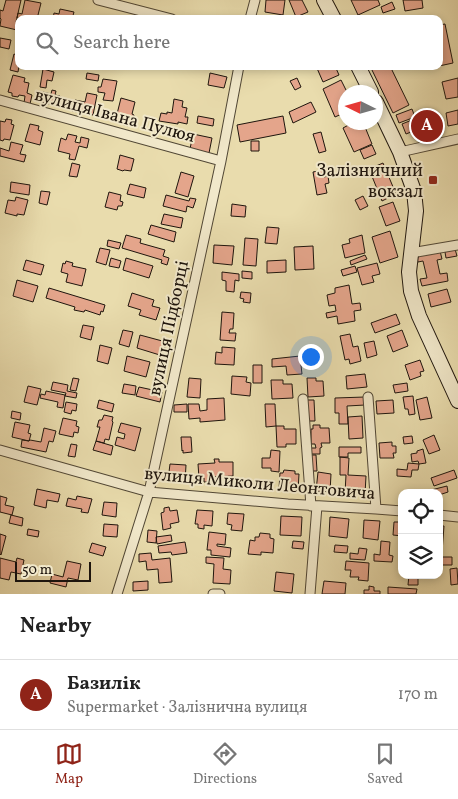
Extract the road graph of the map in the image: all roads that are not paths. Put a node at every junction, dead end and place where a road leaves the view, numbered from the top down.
1 (98, 0) edge
2 (255, 0) edge
3 (324, 0) edge
4 (156, 15) edge
5 (251, 15) edge
6 (332, 15) edge
7 (239, 70) edge
8 (360, 70) edge
9 (368, 85) edge
10 (0, 100) edge
11 (383, 117) edge
12 (458, 139) edge
13 (400, 152) junction
14 (221, 161) junction
15 (458, 245) edge
16 (411, 254) junction
17 (368, 397) dead end
18 (303, 399) dead end
19 (458, 401) edge
20 (0, 450) edge
21 (149, 492) junction
22 (314, 506) junction
23 (376, 509) junction
24 (398, 512) edge
25 (443, 515) edge
26 (458, 517) edge
27 (117, 594) edge
28 (310, 594) edge

1 - 4 street
2 - 5 street
3 - 6 main road
7 - 14 street, вулиця Підборці
8 - 9 main road
10 - 14 street, вулиця Івана Пулюя
11 - 13 main road
12 - 13 street
13 - 16 main road
14 - 21 street, вулиця Підборці
15 - 16 street
16 - 19 main road
17 - 23 street
18 - 22 street
20 - 21 street, вулиця Миколи Леонтовича
21 - 22 street, вулиця Миколи Леонтовича
21 - 27 street, вулиця Підборці
22 - 23 street, вулиця Миколи Леонтовича
22 - 28 street
23 - 24 street, вулиця Миколи Леонтовича
25 - 26 street

